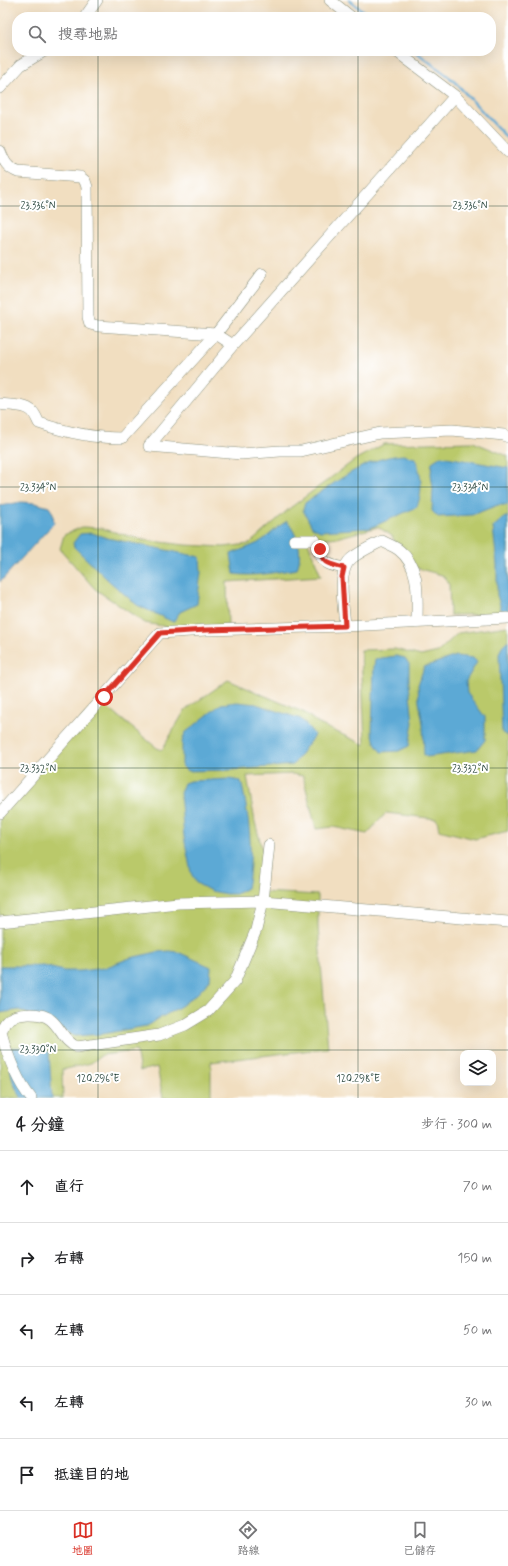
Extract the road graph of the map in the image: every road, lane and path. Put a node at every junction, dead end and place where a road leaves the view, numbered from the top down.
1 (98, 0) edge
2 (330, 0) edge
3 (89, 12) edge
4 (345, 12) edge
5 (36, 56) edge
6 (403, 56) edge
7 (0, 88) edge
8 (455, 96) junction
9 (0, 151) edge
10 (508, 152) edge
11 (262, 274) dead end
12 (216, 334) junction
13 (233, 345) junction
14 (0, 404) edge
15 (508, 437) edge
16 (294, 540) dead end
17 (344, 568) junction
18 (508, 618) edge
19 (417, 623) junction
20 (345, 626) junction
21 (0, 813) edge
22 (269, 845) dead end
23 (263, 902) junction
24 (0, 922) edge
25 (508, 922) edge
26 (31, 1098) edge

1 - 3 street
2 - 4 street
5 - 7 street
6 - 8 street
8 - 10 street
8 - 13 street
9 - 12 street
11 - 12 street
12 - 13 street
12 - 14 street
13 - 15 street
16 - 17 street
17 - 19 street
17 - 20 street
18 - 19 street
19 - 20 street
20 - 21 street
22 - 23 street
23 - 24 street
23 - 25 street
23 - 26 street

